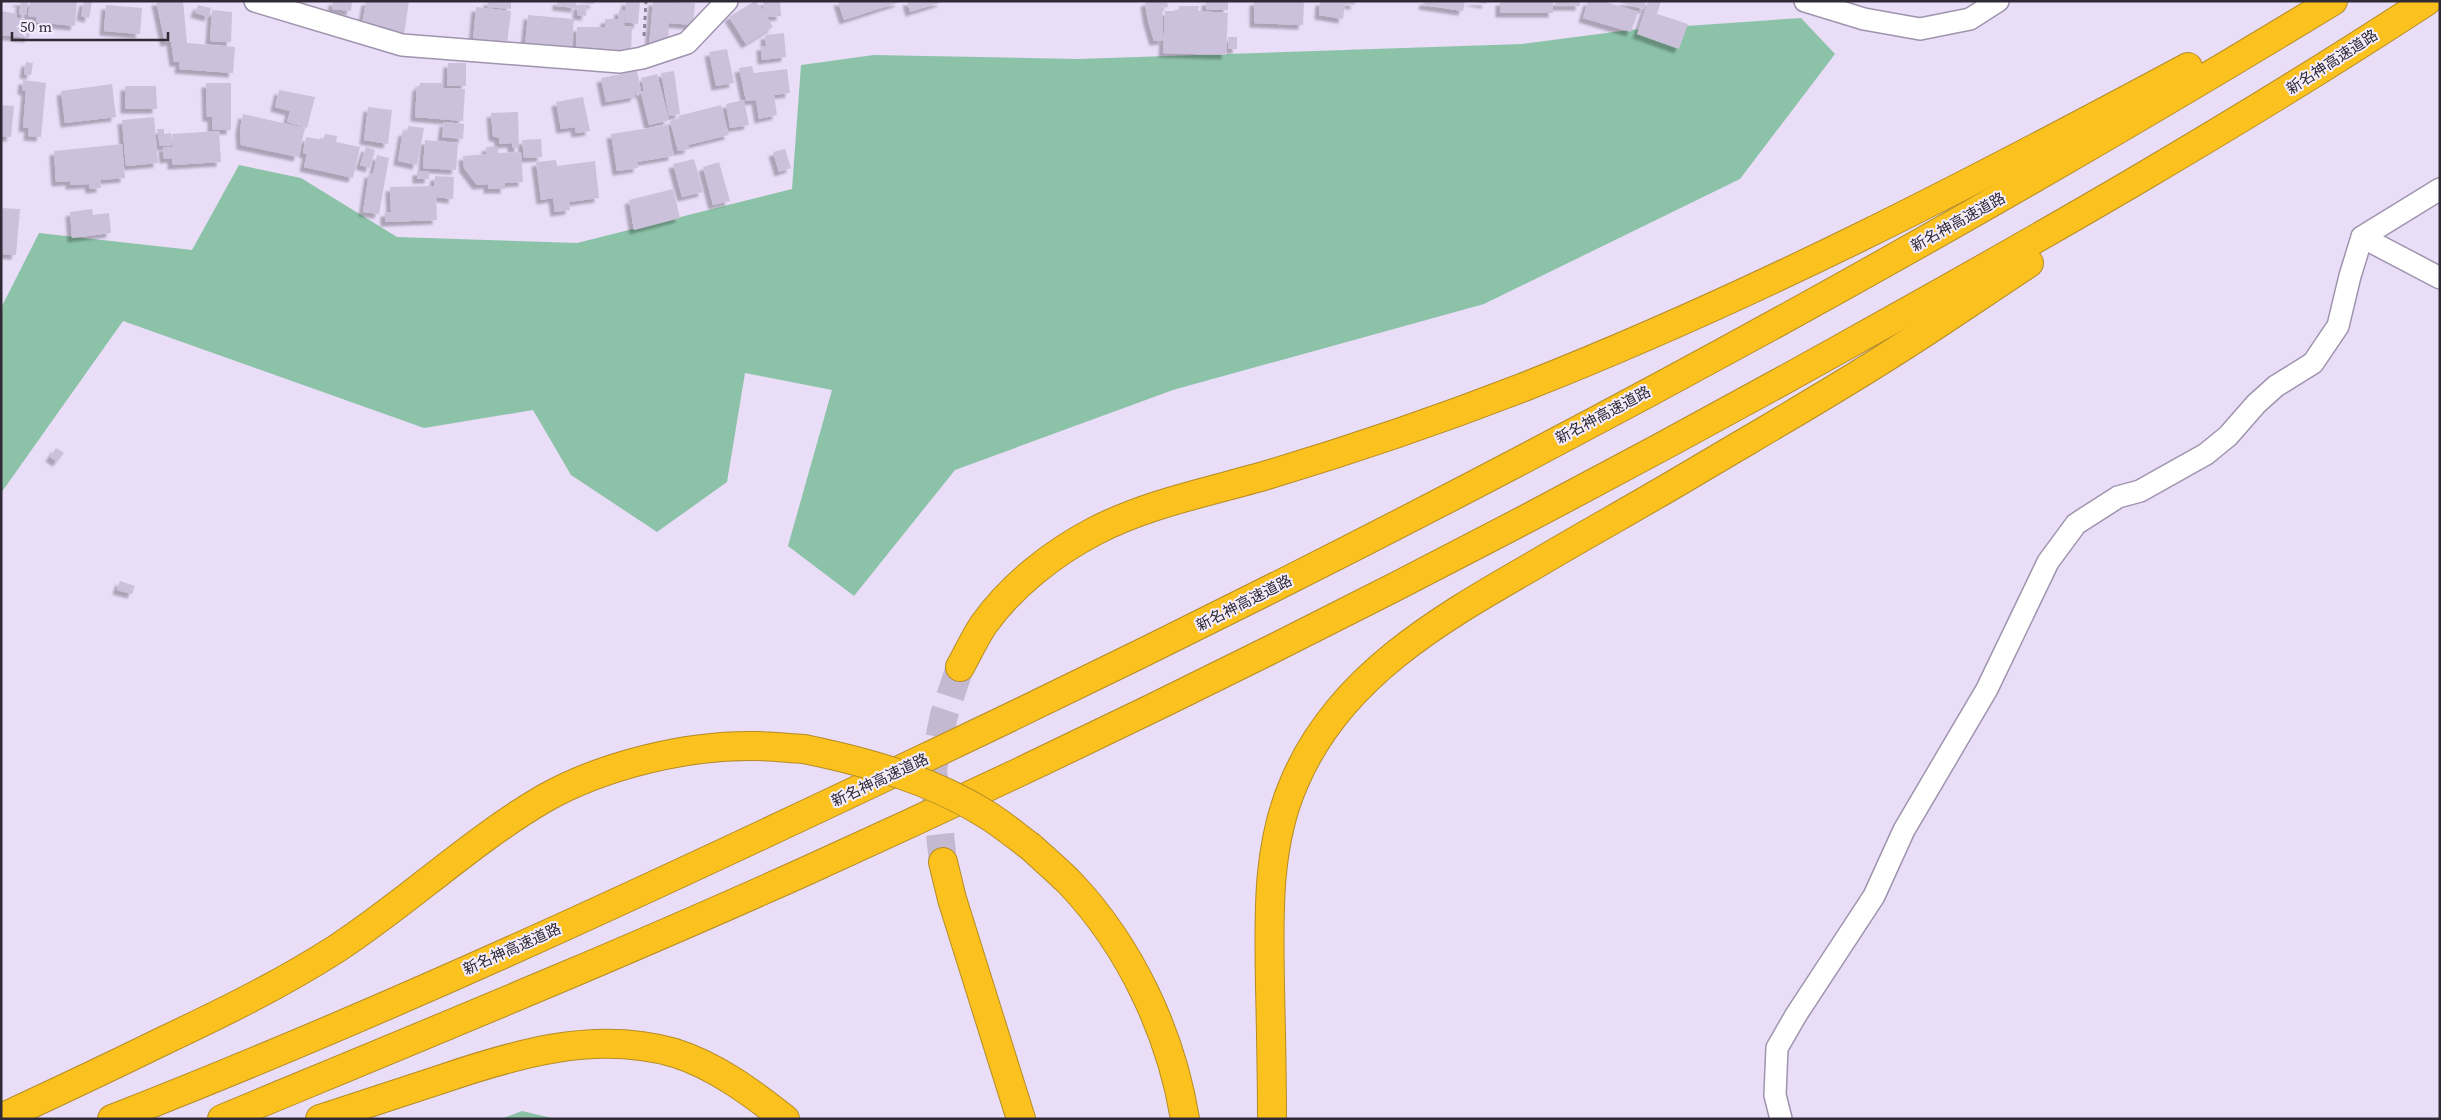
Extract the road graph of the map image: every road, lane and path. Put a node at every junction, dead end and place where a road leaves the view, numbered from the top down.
1 (255, 1) edge
2 (646, 1) edge
3 (727, 1) edge
4 (1805, 1) edge
5 (1998, 1) edge
6 (2310, 1) edge
7 (2333, 1) edge
8 (2426, 1) edge
9 (642, 58) junction
10 (2310, 78) junction
11 (2440, 189) edge
12 (2362, 237) junction
13 (2440, 278) edge
14 (960, 667) tunnel mouth
15 (943, 862) tunnel mouth
16 (1, 1118) edge
17 (112, 1119) edge
18 (222, 1119) edge
19 (320, 1119) edge
20 (785, 1119) edge
21 (1021, 1119) edge
22 (1185, 1119) edge
23 (1272, 1119) edge
24 (1781, 1119) edge

1 - 9 street
2 - 9 path
3 - 9 street
4 - 5 street
6 - 14 highway
7 - 17 highway, 新名神高速道路
8 - 10 highway, 新名神高速道路
10 - 18 highway, 新名神高速道路
10 - 23 highway
11 - 12 street
12 - 13 street
12 - 24 street
15 - 21 highway
16 - 22 highway, bridge
19 - 20 highway

